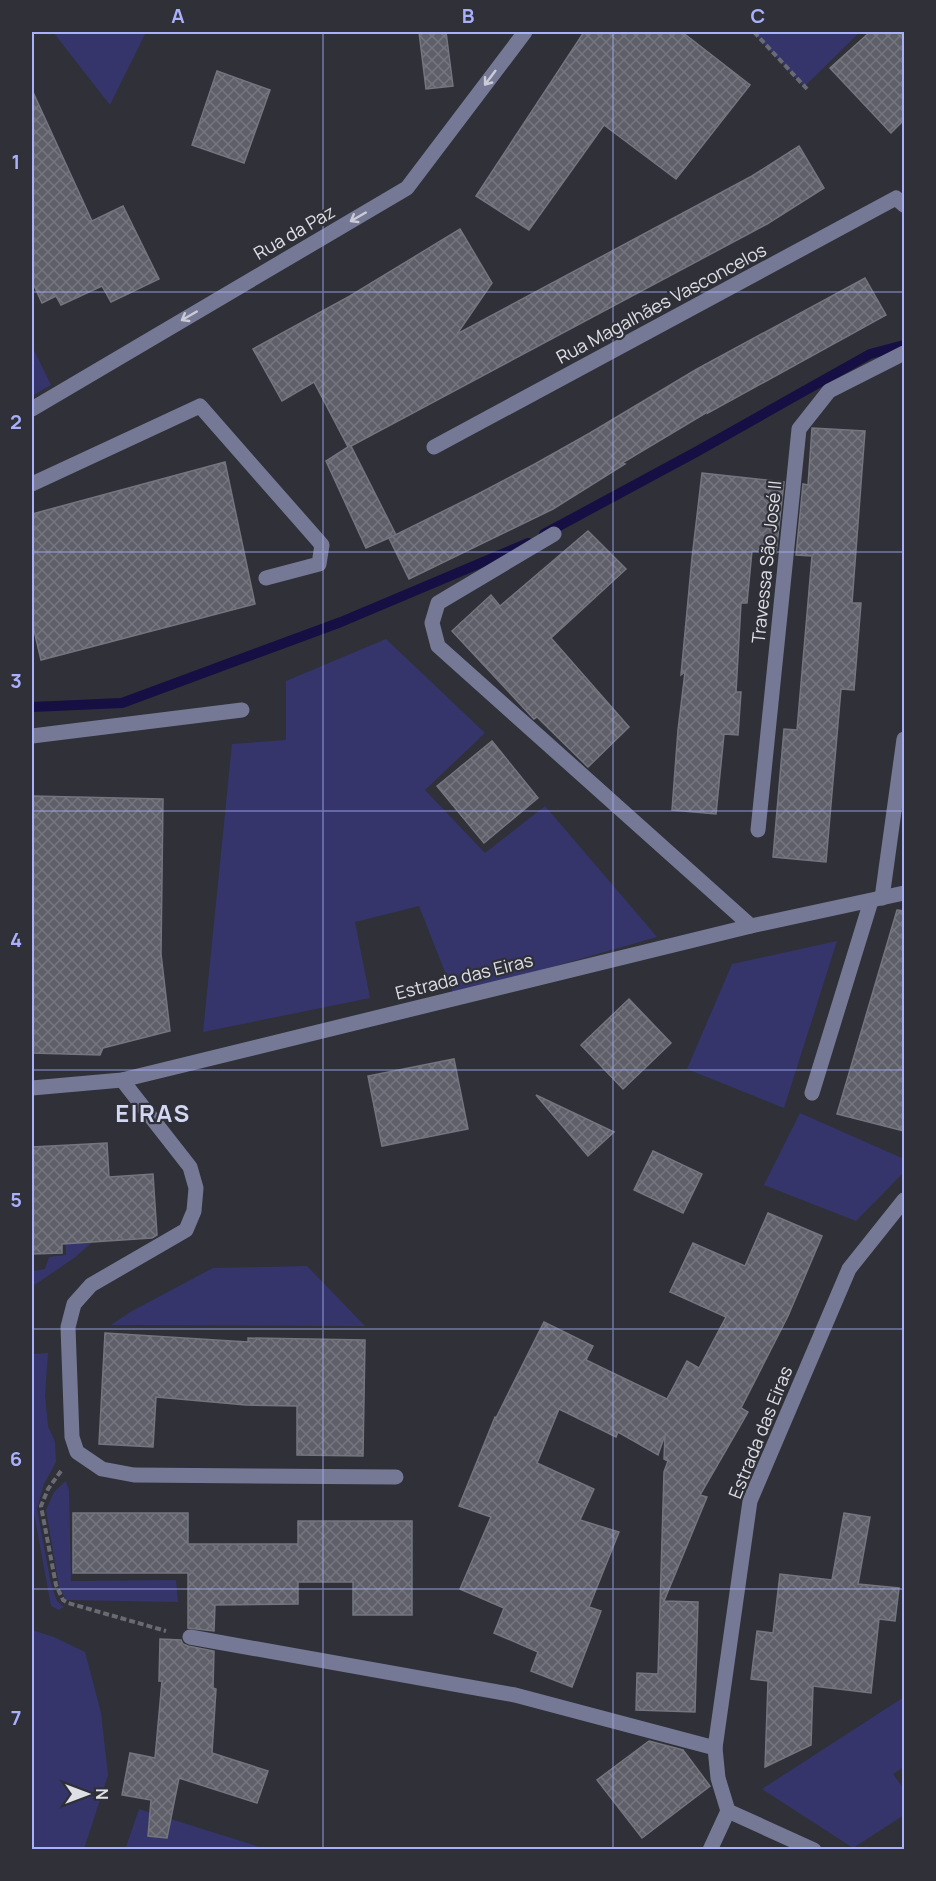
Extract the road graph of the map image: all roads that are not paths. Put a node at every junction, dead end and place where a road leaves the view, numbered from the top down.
1 (525, 32) edge
2 (904, 205) edge
3 (904, 353) edge
4 (32, 409) edge
5 (434, 447) dead end
6 (32, 484) edge
7 (554, 534) dead end
8 (266, 578) dead end
9 (242, 710) dead end
10 (32, 736) edge
11 (904, 739) edge
12 (758, 830) dead end
13 (904, 893) edge
14 (876, 899) junction
15 (751, 926) junction
16 (122, 1080) junction
17 (32, 1088) edge
18 (812, 1093) dead end
19 (904, 1200) edge
20 (396, 1477) dead end
21 (190, 1637) road end
22 (715, 1748) junction
23 (728, 1811) junction
24 (710, 1850) edge
25 (814, 1850) edge

1 -> 4 street, Rua da Paz
2 - 5 street, Rua Magalhães Vasconcelos
3 - 12 street, Travessa São José II
6 - 8 street
7 - 15 street
9 - 10 street
11 - 14 street
13 - 14 street, Estrada das Eiras
14 - 15 street, Estrada das Eiras
14 - 18 street
15 - 16 street, Estrada das Eiras
16 - 17 street, Estrada das Eiras
16 - 20 street
19 - 22 street, Estrada das Eiras
21 - 22 street
22 - 23 street, Estrada das Eiras
23 - 24 street
23 - 25 street

